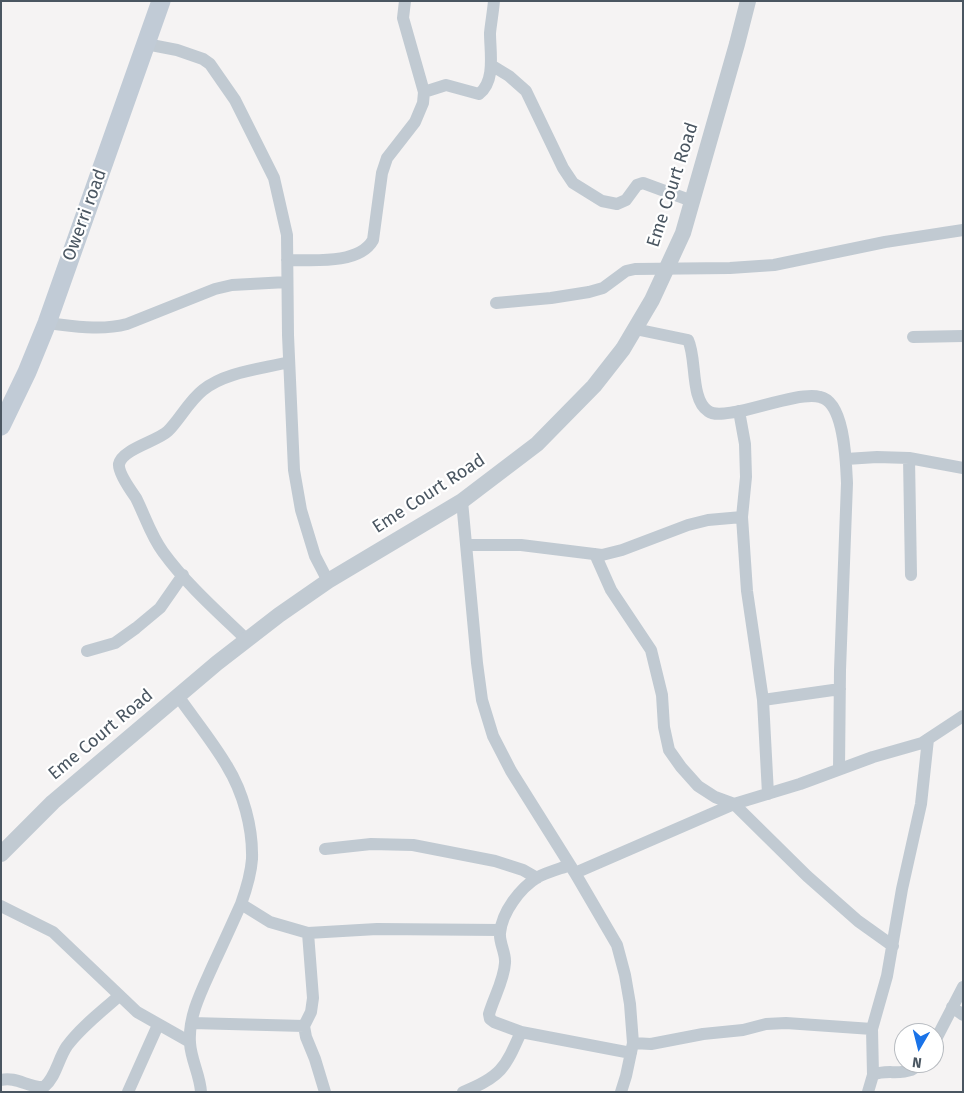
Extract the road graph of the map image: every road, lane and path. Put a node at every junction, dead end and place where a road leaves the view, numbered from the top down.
1 (161, 1) edge
2 (405, 1) edge
3 (494, 1) edge
4 (748, 1) edge
5 (146, 44) junction
6 (491, 65) junction
7 (424, 92) junction
8 (692, 201) junction
9 (963, 230) edge
10 (287, 260) junction
11 (667, 268) junction
12 (287, 282) junction
13 (496, 303) dead end
14 (47, 323) junction
15 (635, 328) junction
16 (963, 336) edge
17 (914, 337) dead end
18 (289, 362) junction
19 (738, 411) junction
20 (1, 426) edge
21 (909, 458) junction
22 (846, 459) junction
23 (963, 468) edge
24 (462, 501) junction
25 (742, 517) junction
26 (466, 545) junction
27 (594, 554) junction
28 (182, 575) junction
29 (911, 575) dead end
30 (328, 582) junction
31 (247, 640) junction
32 (87, 651) dead end
33 (840, 689) junction
34 (178, 696) junction
35 (763, 700) junction
36 (963, 716) edge
37 (928, 739) junction
38 (839, 769) junction
39 (768, 794) junction
40 (734, 804) junction
41 (325, 849) dead end
42 (1, 854) edge
43 (573, 869) junction
44 (537, 878) junction
45 (242, 904) junction
46 (1, 906) edge
47 (500, 930) junction
48 (308, 933) junction
49 (893, 946) junction
50 (963, 987) edge
51 (118, 996) junction
52 (957, 1011) edge
53 (192, 1023) junction
54 (158, 1025) junction
55 (304, 1026) junction
56 (872, 1029) junction
57 (944, 1029) edge
58 (521, 1032) junction
59 (190, 1042) junction
60 (632, 1048) junction
61 (894, 1072) edge
62 (873, 1075) junction
63 (1, 1080) edge
64 (128, 1092) edge
65 (201, 1092) edge
66 (325, 1092) edge
67 (463, 1092) edge
68 (621, 1092) edge
69 (868, 1092) edge

1 - 5 main road, Owerri road
2 - 7 street
3 - 6 street
4 - 8 street, Eme Court Road
5 - 10 street
5 - 14 main road, Owerri road
6 - 7 street
6 - 8 street
7 - 10 street
8 - 11 street, Eme Court Road
9 - 11 street
10 - 12 street
11 - 13 street
11 - 15 street, Eme Court Road
12 - 14 street
12 - 18 street
14 - 20 main road, Owerri road
15 - 19 street
15 - 24 street, Eme Court Road
16 - 17 street
18 - 28 street
18 - 30 street
19 - 22 street
19 - 25 street
21 - 22 street
21 - 23 street
21 - 29 street
22 - 33 street
24 - 26 street
24 - 30 street, Eme Court Road
25 - 27 street
25 - 35 street
26 - 27 street
26 - 43 street
27 - 40 street
28 - 31 street
28 - 32 street
30 - 31 street, Eme Court Road
31 - 34 street, Eme Court Road
33 - 35 street
33 - 38 street
34 - 42 street, Eme Court Road
34 - 45 street
35 - 39 street
36 - 37 street
37 - 38 street
37 - 49 street
38 - 39 street
39 - 40 street
40 - 43 street
40 - 49 street
41 - 44 street
43 - 44 street
43 - 60 street
44 - 47 street
45 - 48 street
45 - 53 street
46 - 51 street
47 - 48 street
47 - 58 street
48 - 55 street
49 - 56 street
50 - 52 street
51 - 54 street
51 - 63 street
52 - 57 street
53 - 55 street
53 - 59 street
54 - 59 street
54 - 64 street
55 - 66 street
56 - 60 street
56 - 62 street
58 - 60 street
58 - 67 street
59 - 65 street
60 - 68 street
61 - 62 street
62 - 69 street

